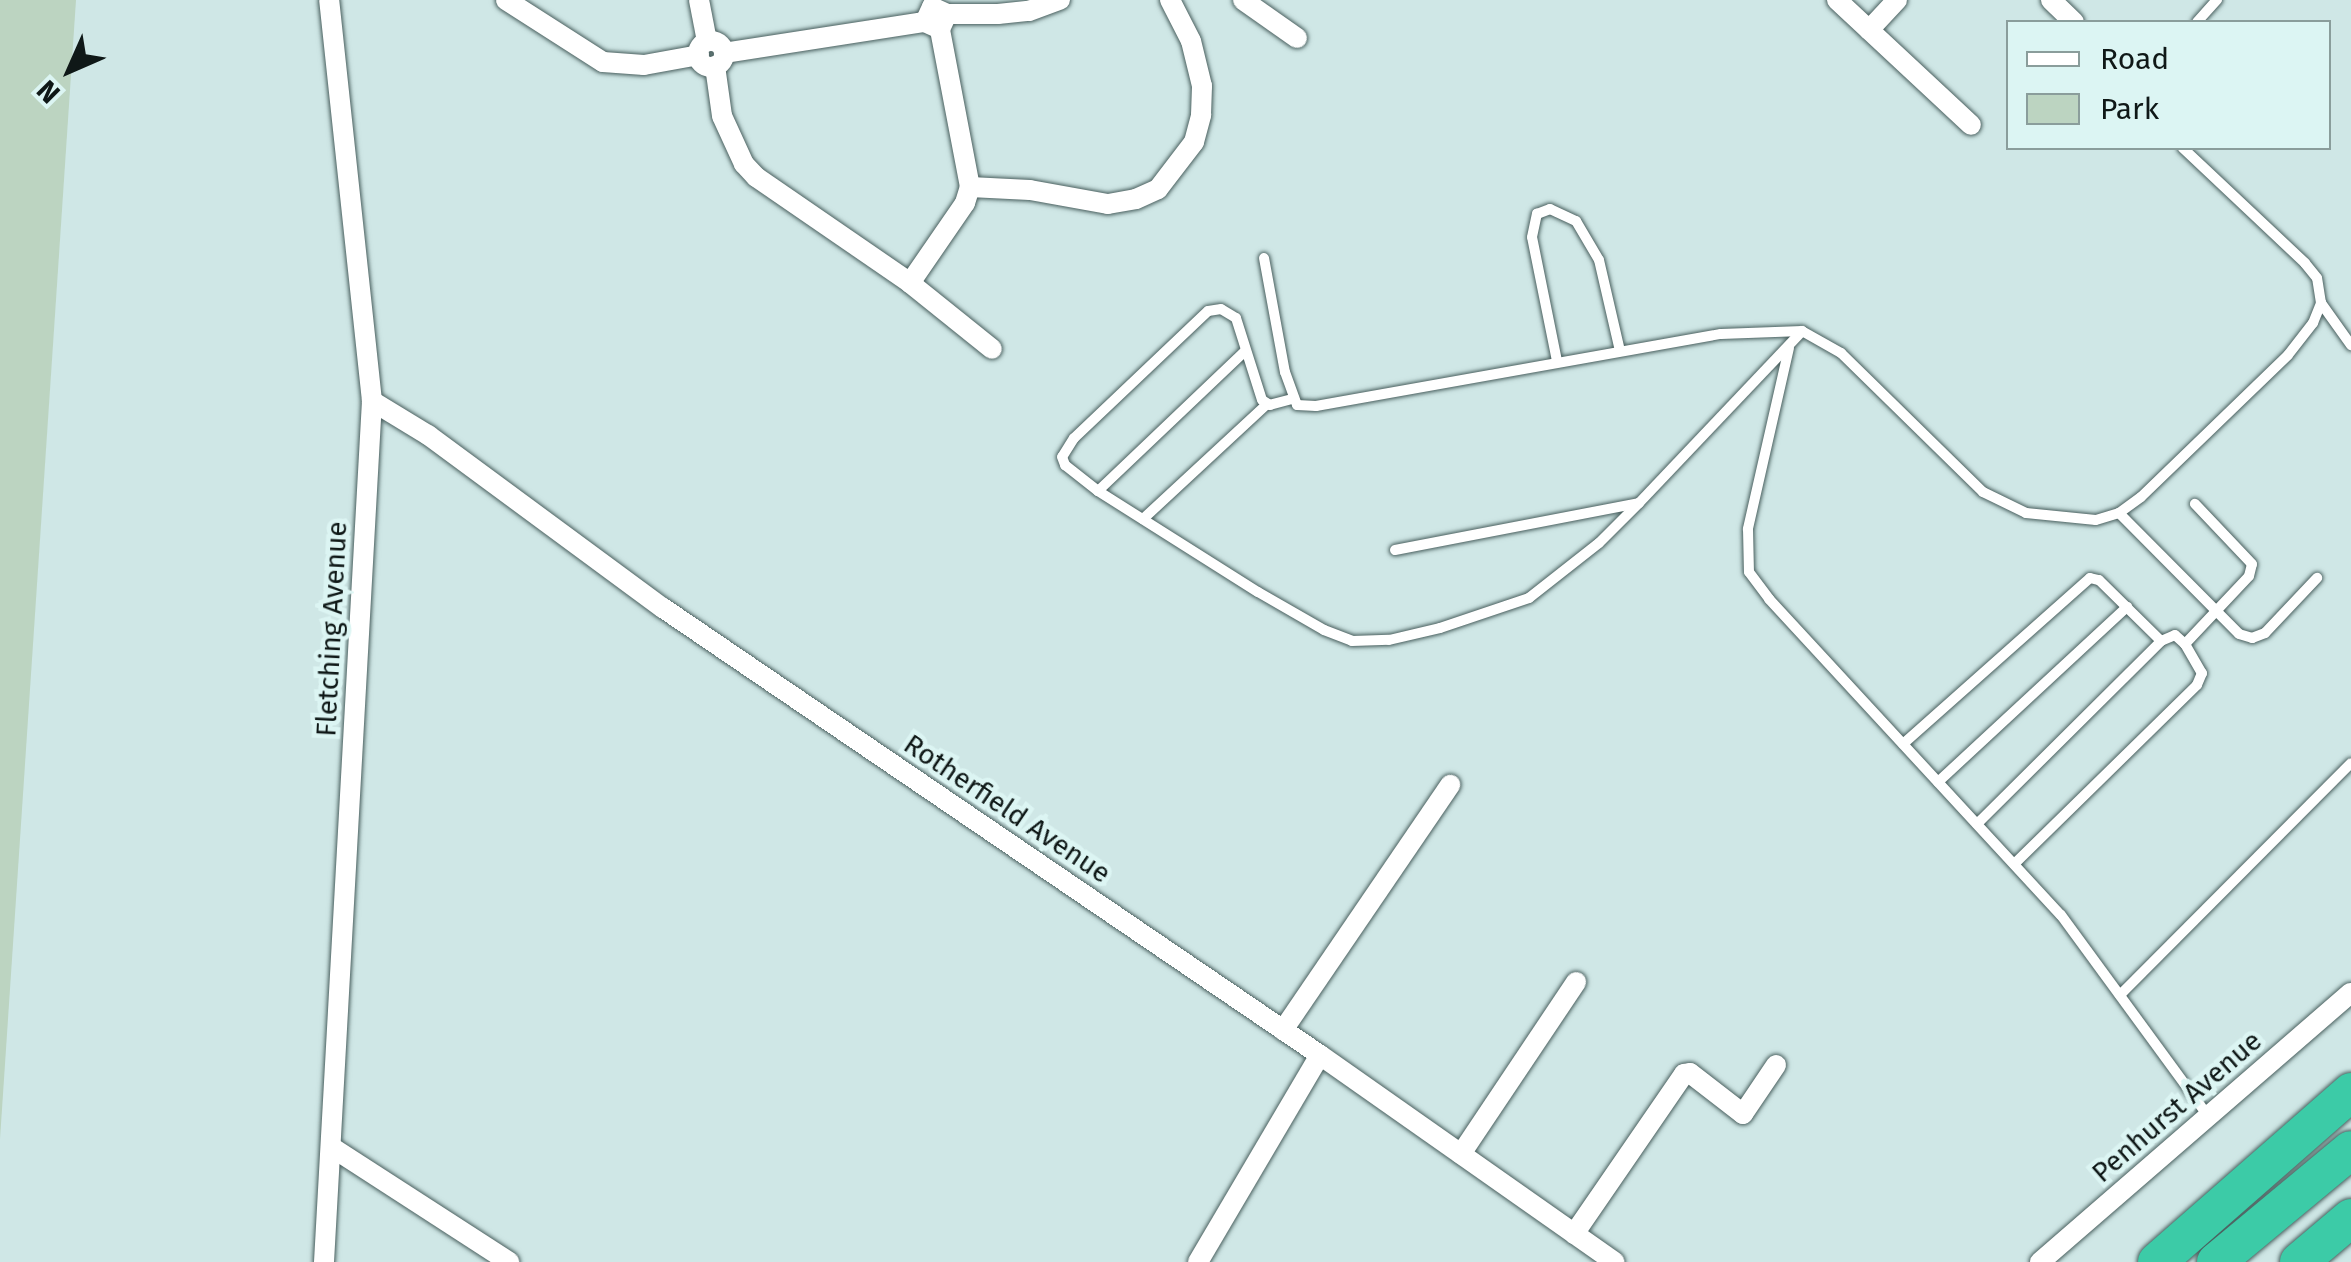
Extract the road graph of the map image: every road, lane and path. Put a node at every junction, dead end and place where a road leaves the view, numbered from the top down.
1 (329, 0) edge
2 (506, 0) edge
3 (699, 0) edge
4 (1060, 0) edge
5 (1170, 0) edge
6 (1244, 0) edge
7 (1837, 0) edge
8 (1898, 0) edge
9 (2051, 0) edge
10 (2217, 0) edge
11 (938, 15) edge
12 (2072, 20) edge
13 (2198, 20) edge
14 (1869, 30) junction
15 (1297, 38) dead end
16 (711, 54) junction
17 (1971, 125) dead end
18 (2185, 150) edge
19 (970, 187) junction
20 (1264, 258) dead end
21 (910, 283) junction
22 (2321, 303) junction
23 (1802, 331) junction
24 (2351, 346) edge
25 (1789, 348) junction
26 (992, 349) dead end
27 (1245, 350) junction
28 (1620, 351) junction
29 (1557, 361) junction
30 (1292, 399) junction
31 (372, 401) junction
32 (1267, 404) junction
33 (1098, 492) junction
34 (1639, 503) junction
35 (2195, 504) dead end
36 (2119, 514) junction
37 (1144, 519) junction
38 (1395, 550) dead end
39 (2317, 578) dead end
40 (2128, 608) junction
41 (2217, 612) junction
42 (2161, 641) junction
43 (2186, 644) junction
44 (1903, 744) junction
45 (2351, 762) edge
46 (1938, 782) junction
47 (1450, 785) dead end
48 (1978, 824) junction
49 (2014, 864) junction
50 (1576, 982) dead end
51 (2351, 993) edge
52 (2120, 995) junction
53 (1282, 1030) junction
54 (1320, 1055) junction
55 (1776, 1065) dead end
56 (2351, 1092) edge
57 (2208, 1116) junction
58 (333, 1148) junction
59 (2351, 1150) edge
60 (1461, 1154) junction
61 (2351, 1218) edge
62 (1574, 1234) junction
63 (324, 1262) edge
64 (509, 1262) edge
65 (1198, 1262) edge
66 (1614, 1262) edge
67 (2040, 1262) edge
68 (2158, 1262) edge
69 (2216, 1262) edge
70 (2299, 1262) edge

1 - 31 street, Fletching Avenue
2 - 16 street
3 - 16 street
4 - 11 street
5 - 19 street
6 - 15 street
7 - 14 street
8 - 14 street
9 - 12 street
10 - 13 lane
11 - 16 street
11 - 19 street
14 - 17 street
16 - 21 street
18 - 22 lane
19 - 21 street
20 - 30 lane
21 - 26 street
22 - 24 lane
22 - 36 lane
23 - 25 lane
23 - 28 lane
23 - 36 lane
25 - 34 lane
25 - 44 lane
27 - 32 lane
27 - 33 lane
27 - 33 lane
28 - 29 lane
28 - 29 lane
29 - 30 lane
30 - 32 lane
31 - 53 street, Rotherfield Avenue
31 - 58 street, Fletching Avenue
32 - 37 lane
33 - 37 lane
34 - 37 lane
34 - 38 lane
35 - 41 lane
36 - 41 lane
39 - 41 lane
40 - 42 lane
40 - 44 lane
40 - 46 lane
41 - 43 lane
42 - 43 lane
42 - 48 lane
43 - 49 lane
44 - 46 lane
45 - 52 lane
46 - 48 lane
47 - 53 street
48 - 49 lane
49 - 52 lane
50 - 60 street
51 - 57 street, Penhurst Avenue
52 - 57 lane
53 - 54 street, Rotherfield Avenue
54 - 60 street, Rotherfield Avenue
54 - 65 street
55 - 62 street
56 - 68 highway
57 - 67 street, Penhurst Avenue
58 - 63 street, Fletching Avenue
58 - 64 street
59 - 69 highway
60 - 62 street, Rotherfield Avenue
61 - 70 highway
62 - 66 street, Rotherfield Avenue

